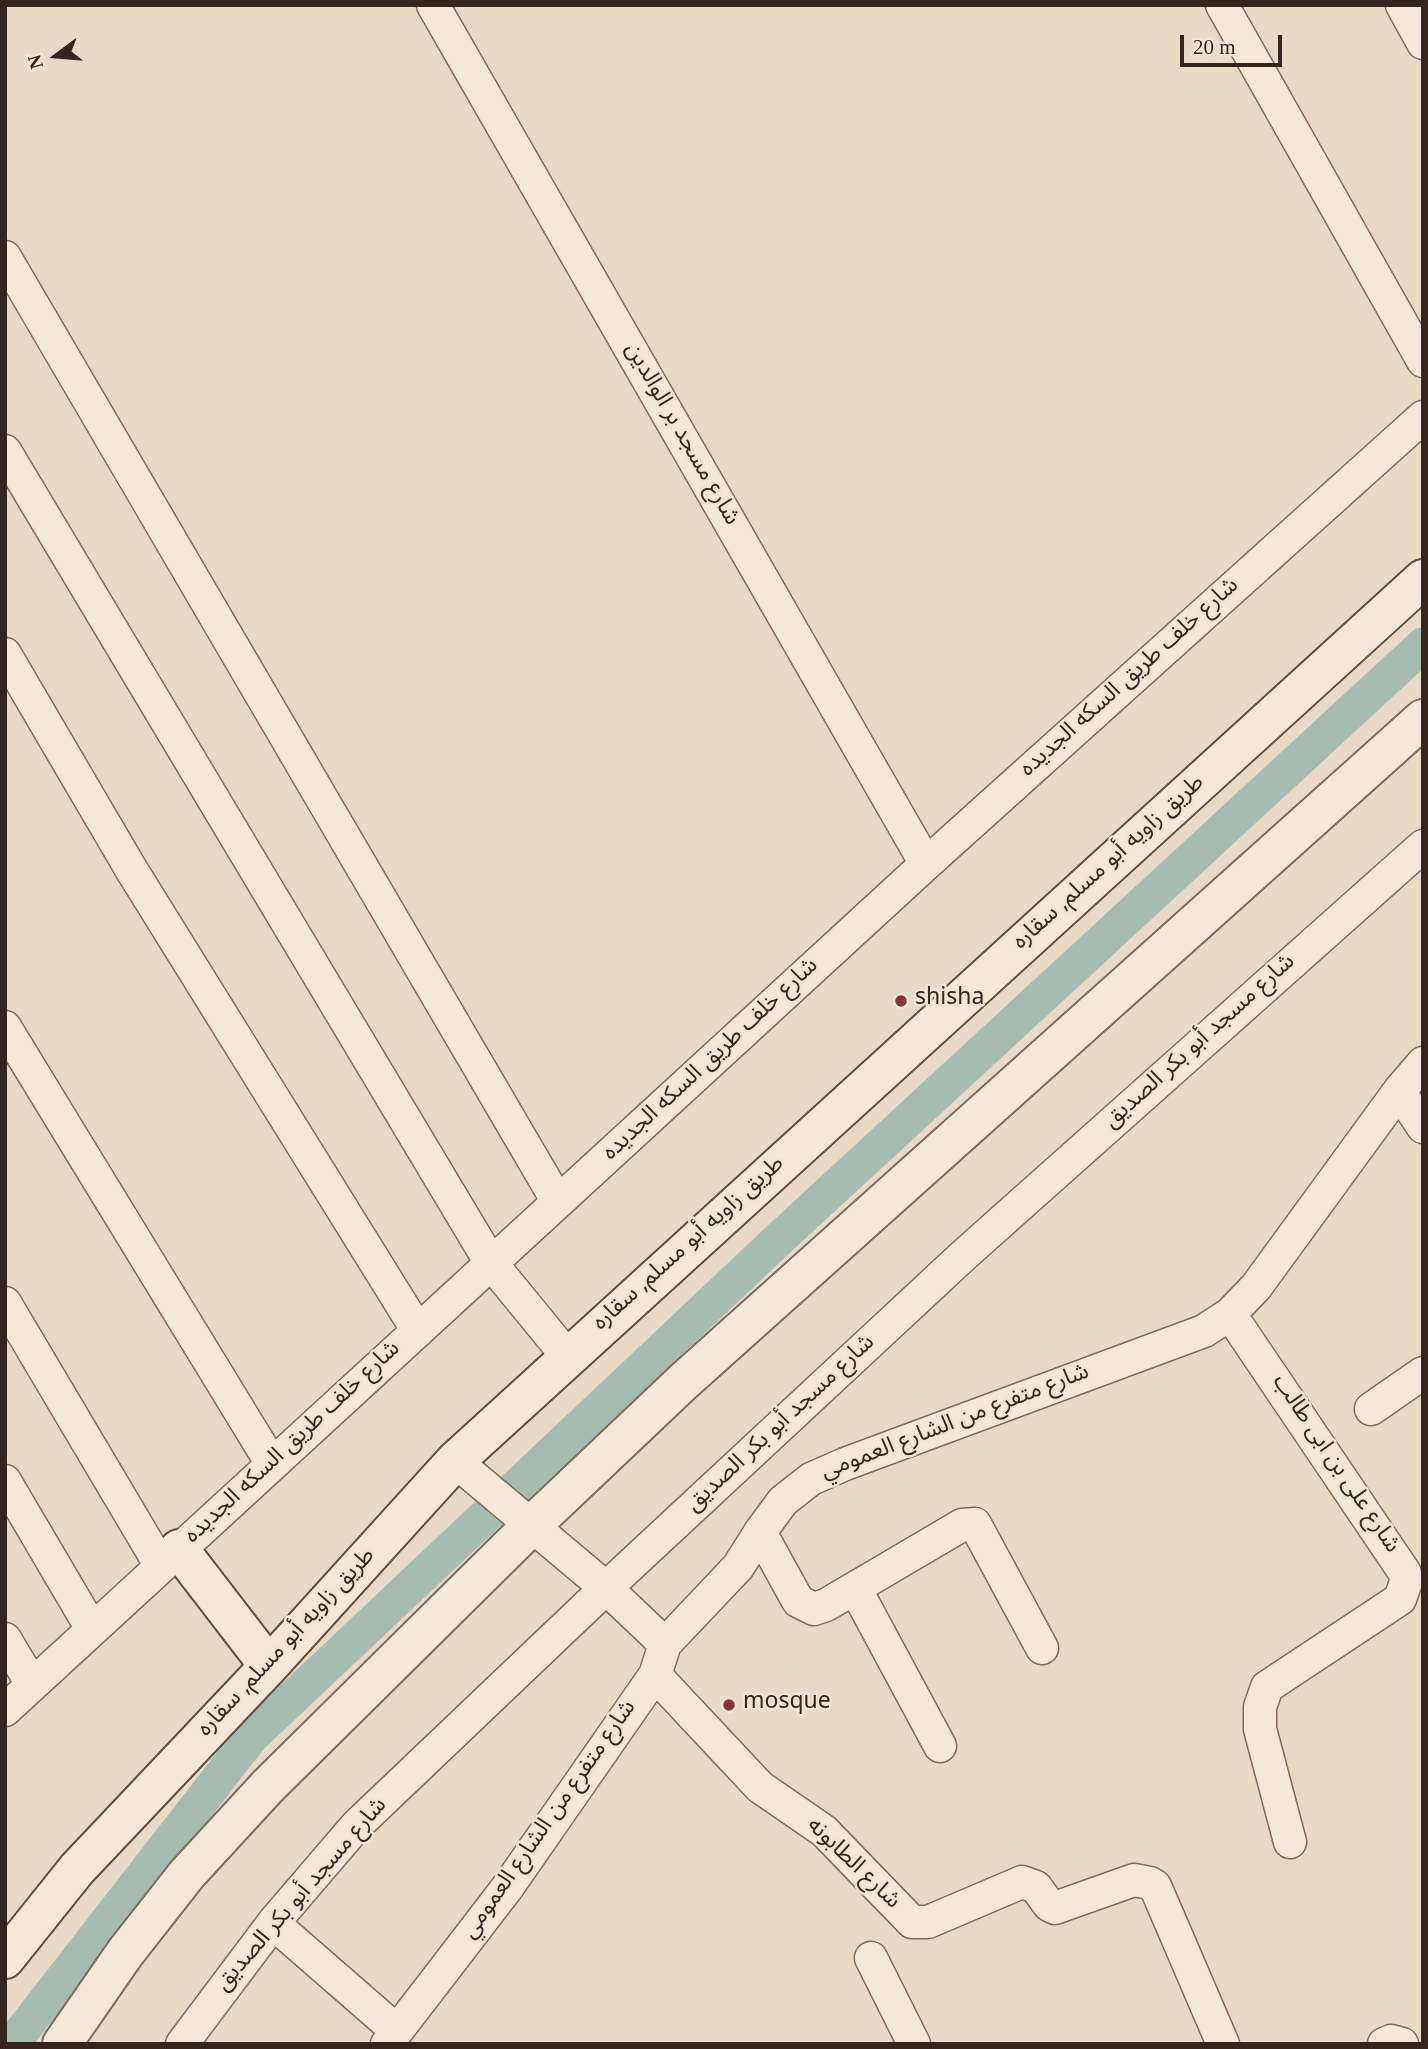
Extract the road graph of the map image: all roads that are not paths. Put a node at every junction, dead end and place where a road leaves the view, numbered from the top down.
1 (433, 5) edge
2 (1222, 5) edge
3 (1402, 5) edge
4 (1423, 43) edge
5 (5, 257) edge
6 (1423, 361) edge
7 (1423, 417) edge
8 (5, 451) edge
9 (1423, 579) edge
10 (5, 654) edge
11 (1423, 719) edge
12 (1423, 846) edge
13 (926, 864) junction
14 (5, 1027) edge
15 (1423, 1063) edge
16 (1399, 1091) junction
17 (1423, 1127) edge
18 (558, 1202) junction
19 (491, 1263) junction
20 (5, 1303) edge
21 (1230, 1314) junction
22 (418, 1331) junction
23 (568, 1357) junction
24 (1423, 1373) edge
25 (1371, 1409) dead end
26 (272, 1464) junction
27 (463, 1468) junction
28 (5, 1481) edge
29 (524, 1519) junction
30 (760, 1532) junction
31 (170, 1558) junction
32 (606, 1588) junction
33 (855, 1588) junction
34 (92, 1629) junction
35 (5, 1639) edge
36 (665, 1644) junction
37 (1042, 1648) dead end
38 (269, 1665) junction
39 (655, 1675) junction
40 (32, 1684) junction
41 (5, 1710) edge
42 (940, 1746) dead end
43 (1290, 1842) dead end
44 (273, 1923) junction
45 (872, 1958) dead end
46 (5, 1959) edge
47 (392, 2037) edge
48 (62, 2044) edge
49 (182, 2044) edge
50 (914, 2044) edge
51 (1223, 2044) edge
52 (1384, 2044) edge
53 (1402, 2044) edge

1 - 13 street, شارع مسجد بر الوالدين
2 - 6 street
3 - 4 street
5 - 18 street
7 - 13 street, شارع خلف طريق السكه الجديده
8 - 19 street
9 - 23 main road, طريق زاويه أبو مسلم, سقاره
10 - 22 street
11 - 29 main road
12 - 32 street, شارع مسجد أبو بكر الصديق
13 - 18 street, شارع خلف طريق السكه الجديده
14 - 26 street
15 - 16 street, شارع متفرع من الشارع العمومي
16 - 17 street
16 - 21 street, شارع متفرع من الشارع العمومي
18 - 19 street, شارع خلف طريق السكه الجديده
19 - 22 street, شارع خلف طريق السكه الجديده
19 - 23 street
20 - 31 street
21 - 30 street, شارع متفرع من الشارع العمومي
21 - 43 street, شارع على بن ابى طالب
22 - 26 street, شارع خلف طريق السكه الجديده
23 - 27 main road, طريق زاويه أبو مسلم, سقاره
24 - 25 street
26 - 31 street, شارع خلف طريق السكه الجديده
27 - 29 street
27 - 38 main road, طريق زاويه أبو مسلم, سقاره
28 - 34 street
29 - 32 street
29 - 48 main road
30 - 33 street
30 - 36 street, شارع متفرع من الشارع العمومي
31 - 34 street, شارع خلف طريق السكه الجديده
31 - 38 main road
32 - 36 street
32 - 44 street, شارع مسجد أبو بكر الصديق
33 - 37 street
33 - 42 street
34 - 40 street, شارع خلف طريق السكه الجديده
35 - 40 street
36 - 39 street, شارع متفرع من الشارع العمومي
38 - 46 main road, طريق زاويه أبو مسلم, سقاره
39 - 47 street, شارع متفرع من الشارع العمومي
39 - 51 street, شارع الطابونه
40 - 41 street, شارع خلف طريق السكه الجديده
44 - 47 street
44 - 49 street, شارع مسجد أبو بكر الصديق
45 - 50 street
52 - 53 street

